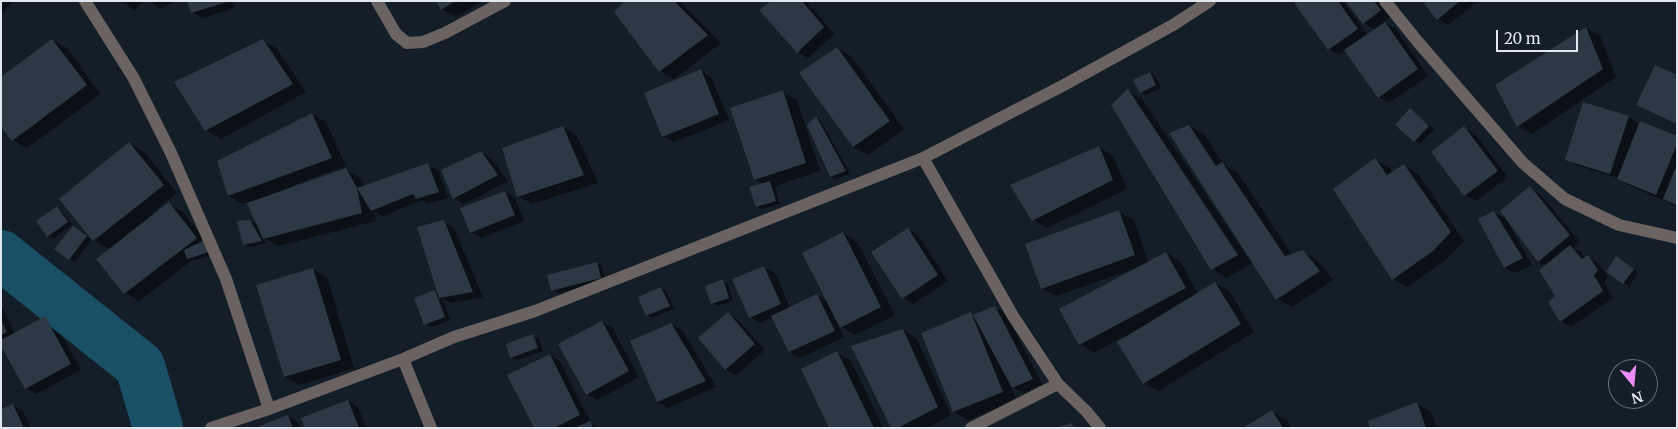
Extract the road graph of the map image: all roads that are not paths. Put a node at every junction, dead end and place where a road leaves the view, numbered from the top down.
1 (85, 1) edge
2 (377, 1) edge
3 (506, 1) edge
4 (1210, 1) edge
5 (1385, 1) edge
6 (923, 158) junction
7 (1677, 238) edge
8 (403, 359) junction
9 (1058, 384) junction
10 (269, 409) junction
11 (212, 428) edge
12 (431, 428) edge
13 (972, 428) edge
14 (1100, 428) edge

1 - 10 street
2 - 3 street
4 - 6 street
5 - 7 street
6 - 8 street
6 - 9 street
8 - 10 street
8 - 12 street
9 - 13 street
9 - 14 street
10 - 11 street

